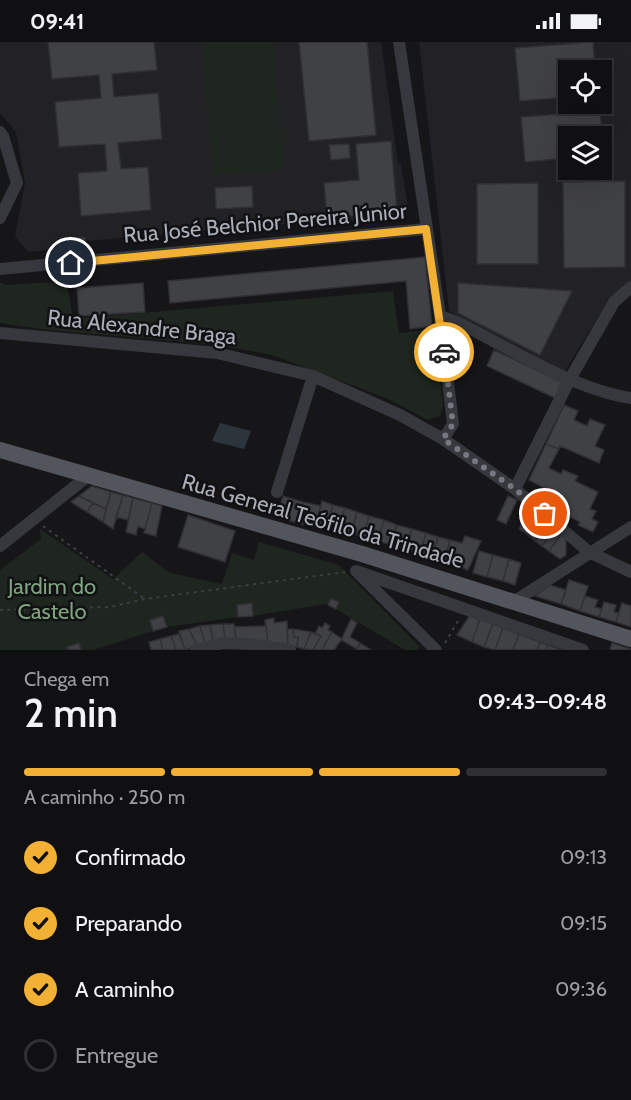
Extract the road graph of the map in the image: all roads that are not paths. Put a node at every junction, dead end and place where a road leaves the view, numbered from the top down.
1 (399, 42) edge
2 (0, 132) edge
3 (0, 218) edge
4 (426, 229) junction
5 (0, 269) edge
6 (631, 287) edge
7 (440, 316) junction
8 (0, 333) edge
9 (312, 376) junction
10 (570, 379) junction
11 (631, 398) edge
12 (443, 439) junction
13 (0, 450) edge
14 (88, 476) junction
15 (515, 489) junction
16 (276, 492) dead end
17 (631, 527) edge
18 (0, 546) edge
19 (589, 552) junction
20 (362, 554) junction
21 (356, 571) junction
22 (631, 572) edge
23 (513, 602) junction
24 (631, 639) edge
25 (196, 650) edge
26 (290, 650) edge
27 (435, 650) edge
28 (583, 650) edge

1 - 4 street
2 - 3 street
4 - 5 street, Rua José Belchior Pereira Júnior
4 - 7 street
6 - 10 street
7 - 10 street
7 - 12 street
8 - 9 street, Rua Alexandre Braga
9 - 12 street, Rua Alexandre Braga
9 - 16 street
10 - 11 street
10 - 15 street
12 - 15 street, Rua Alexandre Braga
13 - 14 main road, Rua General Teófilo da Trindade
14 - 18 street
14 - 20 main road, Rua General Teófilo da Trindade
15 - 19 street, Rua Alexandre Braga
17 - 19 street
19 - 22 street, Rua Alexandre Braga
19 - 23 street
20 - 21 street
20 - 23 main road, Rua General Teófilo da Trindade
21 - 27 street
21 - 28 street
23 - 24 main road, Rua General Teófilo da Trindade
25 - 26 street

